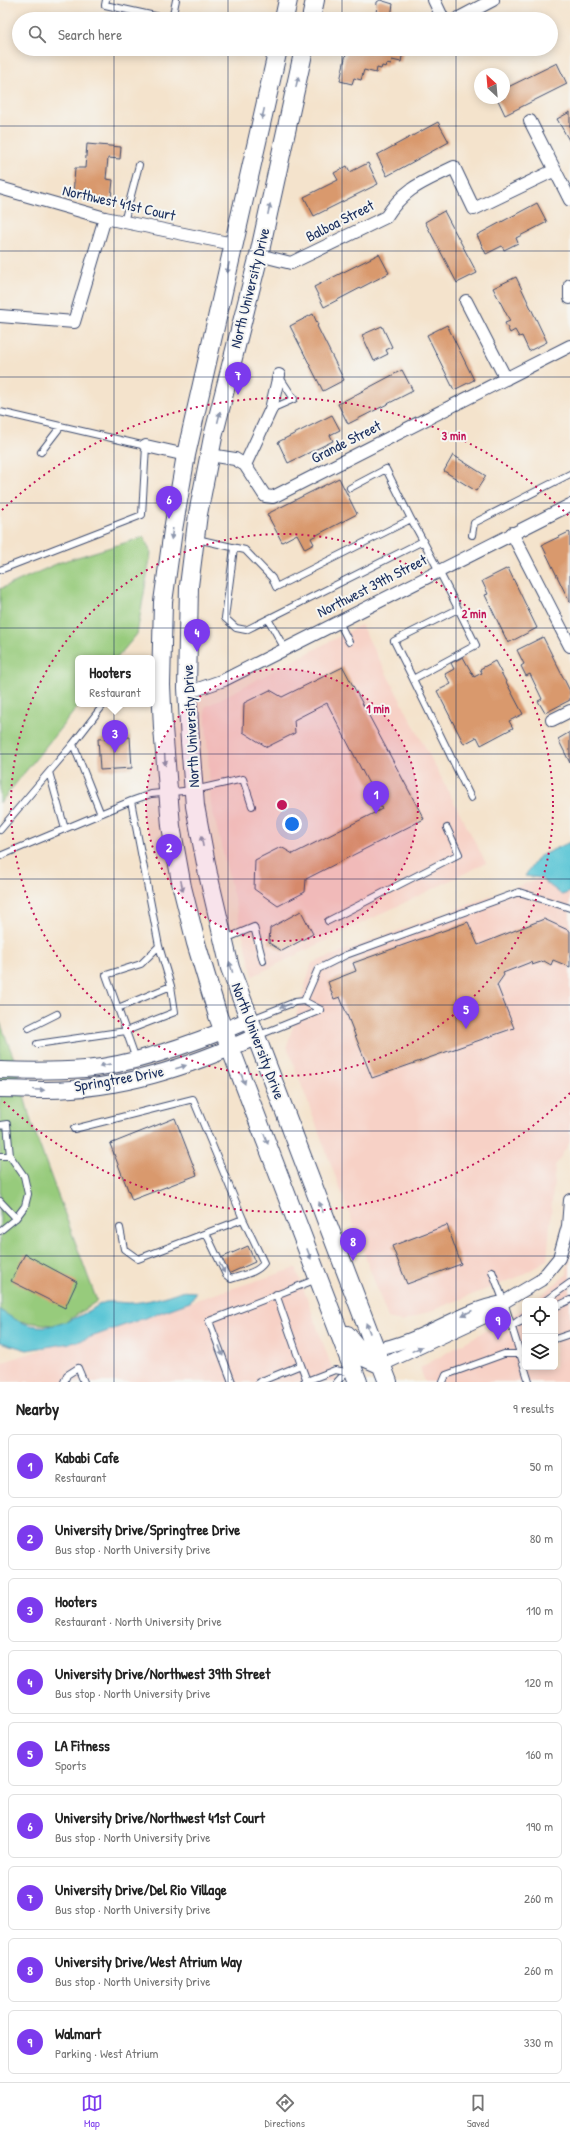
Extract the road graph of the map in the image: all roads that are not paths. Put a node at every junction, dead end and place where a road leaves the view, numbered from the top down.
1 (106, 0) edge
2 (176, 0) edge
3 (288, 0) edge
4 (315, 0) edge
5 (434, 0) edge
6 (493, 0) edge
7 (138, 12) edge
8 (173, 12) edge
9 (285, 12) edge
10 (312, 12) edge
11 (440, 12) edge
12 (470, 12) edge
13 (276, 56) edge
14 (302, 56) edge
15 (530, 121) dead end
16 (139, 165) dead end
17 (555, 170) junction
18 (0, 188) edge
19 (570, 200) edge
20 (105, 218) junction
21 (124, 222) junction
22 (233, 244) junction
23 (259, 255) junction
24 (570, 285) edge
25 (570, 298) edge
26 (466, 301) dead end
27 (0, 316) edge
28 (570, 346) edge
29 (279, 375) joint
30 (506, 379) junction
31 (197, 406) junction
32 (271, 409) junction
33 (0, 412) edge
34 (61, 426) junction
35 (146, 446) junction
36 (211, 449) junction
37 (41, 452) dead end
38 (185, 460) junction
39 (245, 465) junction
40 (570, 474) edge
41 (350, 488) dead end
42 (570, 504) edge
43 (201, 505) junction
44 (411, 519) junction
45 (512, 533) junction
46 (472, 535) dead end
47 (195, 539) junction
48 (423, 541) junction
49 (234, 548) junction
50 (0, 570) edge
51 (439, 570) junction
52 (458, 609) junction
53 (268, 619) junction
54 (339, 622) junction
55 (349, 642) dead end
56 (570, 646) edge
57 (285, 649) junction
58 (156, 668) edge
59 (412, 679) junction
60 (187, 688) junction
61 (102, 707) edge
62 (570, 711) edge
63 (552, 720) dead end
64 (73, 744) junction
65 (49, 772) junction
66 (194, 790) junction
67 (168, 792) junction
68 (471, 798) dead end
69 (131, 801) junction
70 (252, 806) dead end
71 (100, 812) junction
72 (65, 828) junction
73 (446, 828) dead end
74 (0, 830) edge
75 (0, 856) edge
76 (570, 908) edge
77 (328, 921) dead end
78 (224, 939) junction
79 (159, 946) junction
80 (263, 961) dead end
81 (171, 986) junction
82 (304, 1001) junction
83 (118, 1008) junction
84 (58, 1014) dead end
85 (28, 1028) dead end
86 (252, 1029) junction
87 (126, 1031) junction
88 (224, 1031) junction
89 (37, 1044) dead end
90 (231, 1048) junction
91 (136, 1059) junction
92 (0, 1070) edge
93 (0, 1089) edge
94 (0, 1124) edge
95 (74, 1130) dead end
96 (0, 1156) edge
97 (10, 1156) junction
98 (570, 1200) edge
99 (0, 1201) edge
100 (16, 1218) junction
101 (243, 1219) junction
102 (120, 1228) dead end
103 (0, 1230) edge
104 (568, 1232) edge
105 (206, 1233) junction
106 (492, 1271) dead end
107 (319, 1278) junction
108 (570, 1283) edge
109 (276, 1294) junction
110 (549, 1298) edge
111 (570, 1300) edge
112 (504, 1302) junction
113 (558, 1306) edge
114 (330, 1307) junction
115 (522, 1318) edge
116 (522, 1321) edge
117 (511, 1326) junction
118 (570, 1334) edge
119 (558, 1339) edge
120 (522, 1352) edge
121 (379, 1357) junction
122 (301, 1365) junction
123 (527, 1370) edge
124 (352, 1374) edge
125 (306, 1381) edge
126 (64, 1382) edge
127 (84, 1382) edge
128 (232, 1382) edge
129 (258, 1382) edge
130 (337, 1382) edge
131 (372, 1382) edge
132 (388, 1382) edge
133 (443, 1382) edge
134 (530, 1382) edge

1 - 7 lane
2 - 8 lane
3 - 9 main road
4 - 10 main road
5 - 11 street
6 - 12 street
13 -> 22 main road, North University Drive
23 -> 14 main road, North University Drive
15 - 17 street
16 - 21 lane
17 - 19 street
17 - 23 street, Balboa Street
18 - 20 street, Northwest 41st Court
20 - 21 street, Northwest 41st Court
20 - 27 street
21 - 22 street, Northwest 41st Court
22 -> 31 main road, North University Drive
36 -> 23 main road, North University Drive
24 - 25 street
26 - 30 street
28 - 30 street, Grande Street
29 - 32 street
29 - 32 lane
30 - 39 street, Grande Street
31 - 36 main road
31 - 38 main road, North University Drive
32 - 39 street
33 - 34 lane
34 - 35 lane
34 - 37 lane
35 - 38 street
35 - 50 lane
36 - 39 street
36 - 43 main road, North University Drive
38 - 43 main road
38 -> 58 main road, North University Drive
40 - 46 lane
41 - 44 lane
42 - 45 street, Northwest 39th Street
43 - 47 main road, North University Drive
44 - 48 lane
44 - 49 lane
45 - 51 street, Northwest 39th Street
45 - 56 street
47 - 49 lane
47 - 60 main road, North University Drive
48 - 51 lane
48 - 53 lane
49 - 53 lane
51 - 52 lane
51 - 54 street, Northwest 39th Street
52 - 59 lane
52 - 59 lane
53 - 57 lane
54 - 55 lane
54 - 57 street, Northwest 39th Street
57 - 60 street, Northwest 39th Street
58 -> 67 main road, North University Drive
59 - 68 lane
60 - 66 main road, North University Drive
61 - 64 lane
62 - 63 street
64 - 65 lane
64 - 71 lane
65 - 72 lane
65 - 74 lane
66 - 67 lane
66 - 70 lane
78 -> 66 main road, North University Drive
67 - 69 lane
67 -> 88 main road, North University Drive
69 - 71 lane
69 - 79 lane
71 - 72 lane
72 - 75 lane
73 - 77 lane
76 - 82 lane
78 - 80 lane
86 -> 78 main road, North University Drive
79 - 81 lane
79 - 83 lane
81 - 83 lane
81 - 87 lane
82 -> 86 lane
82 - 86 lane
83 - 87 lane
84 - 85 lane
86 - 88 street, Springtree Drive
86 - 90 street, Springtree Drive
121 -> 86 main road, North University Drive
87 - 89 lane
87 - 91 lane
88 - 90 main road, North University Drive
88 - 91 street, Springtree Drive
93 -> 90 street, Springtree Drive
90 -> 107 main road, North University Drive
91 -> 92 street, Springtree Drive
94 - 97 lane
95 - 101 lane
96 - 97 lane
97 - 100 lane
98 - 104 street
99 - 100 lane
100 - 103 lane
101 - 105 lane
105 -> 101 lane
102 - 105 lane
104 - 112 street
106 - 112 lane
107 - 109 lane
107 - 114 main road, North University Drive
108 - 110 lane
109 - 122 lane
109 -> 128 lane
111 - 113 lane
112 - 117 lane
112 -> 121 street
121 -> 112 street
114 - 121 main road
114 - 124 main road, North University Drive
115 - 117 lane
116 - 117 lane
117 - 120 lane
118 - 119 lane
120 - 133 lane
121 - 132 main road, North University Drive
122 - 125 lane
122 - 129 lane
123 - 134 lane
124 - 125 lane
124 - 130 lane
124 - 131 main road
126 - 127 lane

